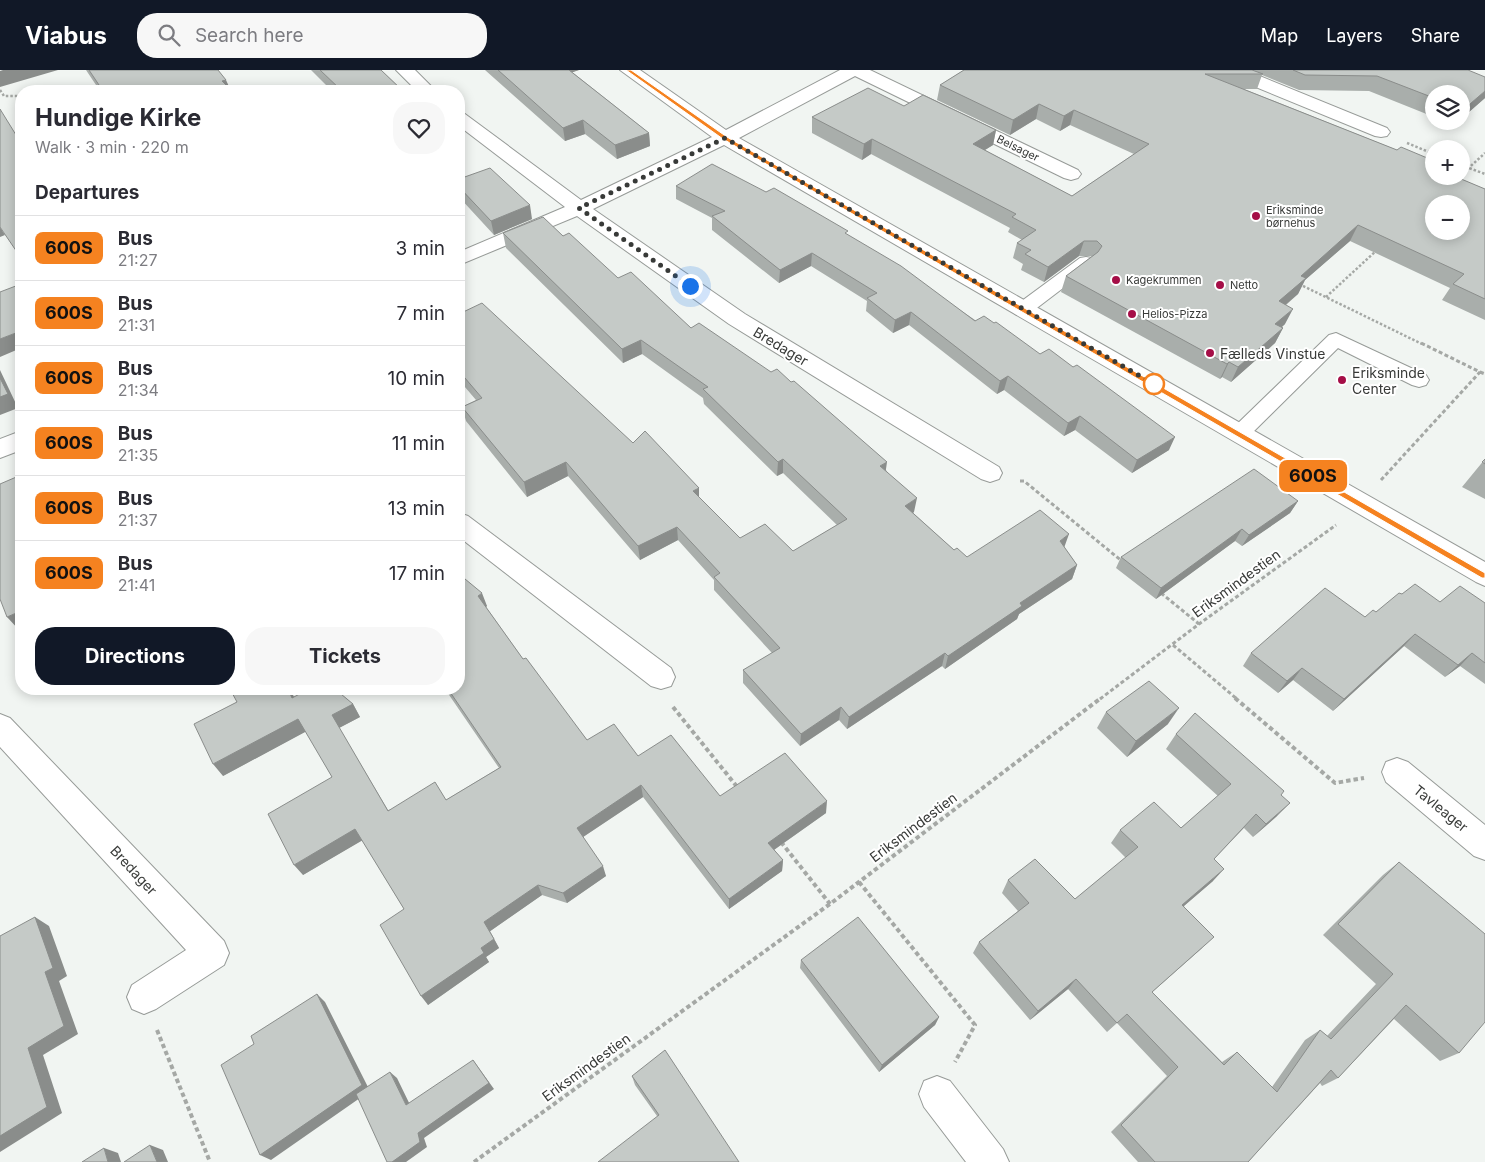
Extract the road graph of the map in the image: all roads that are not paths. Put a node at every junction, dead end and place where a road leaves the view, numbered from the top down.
1 (405, 70) edge
2 (629, 70) edge
3 (854, 70) edge
4 (1230, 70) edge
5 (421, 85) edge
6 (465, 122) edge
7 (1381, 132) dead end
8 (725, 138) junction
9 (1071, 174) dead end
10 (579, 208) junction
11 (465, 256) edge
12 (1086, 262) edge
13 (1022, 310) junction
14 (1419, 380) dead end
15 (1240, 433) junction
16 (15, 443) edge
17 (0, 449) edge
18 (990, 473) road end
19 (465, 528) edge
20 (1485, 576) edge
21 (661, 677) road end
22 (0, 727) edge
23 (1396, 772) road end
24 (1485, 844) edge
25 (144, 997) road end
26 (937, 1094) road end
27 (990, 1162) edge

1 - 5 street
2 - 8 street
3 - 8 street, Belsager
3 - 9 street, Belsager
4 - 7 street
6 - 10 street, Bredager
8 - 10 street
8 - 13 street
10 - 11 street
10 - 18 street, Bredager
12 - 13 lane
13 - 15 street
14 - 15 lane
15 - 20 street
16 - 17 street
19 - 21 street
22 - 25 street, Bredager
23 - 24 street, Tavleager
26 - 27 street

